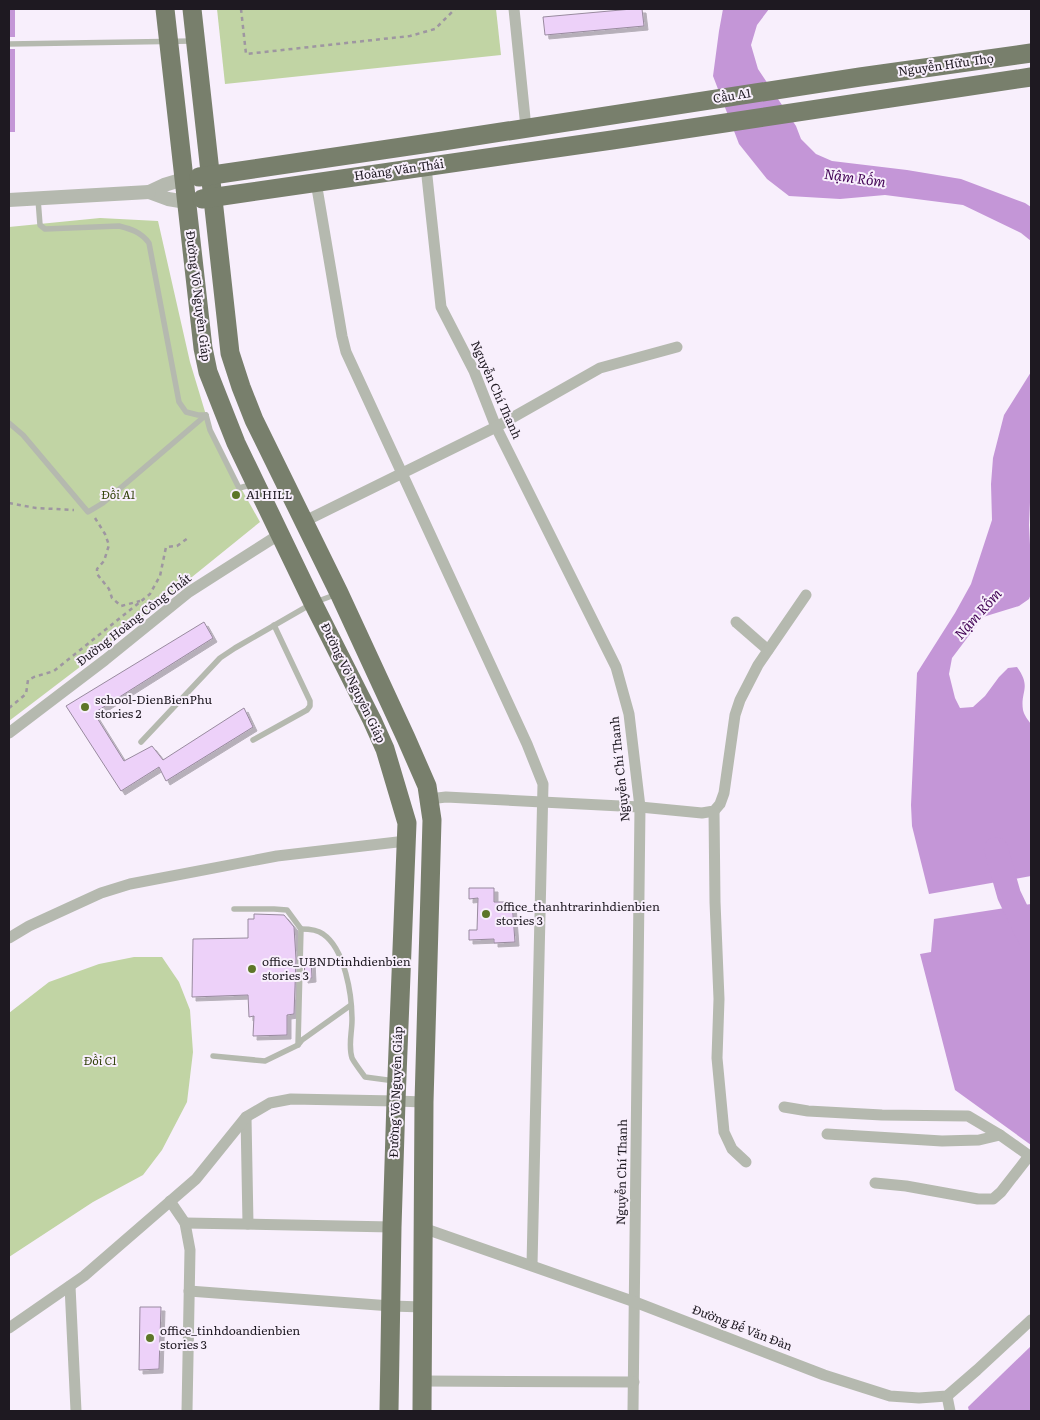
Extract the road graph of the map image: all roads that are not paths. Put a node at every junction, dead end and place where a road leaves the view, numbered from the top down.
1 (165, 9) edge
2 (192, 9) edge
3 (514, 9) edge
4 (196, 41) junction
5 (168, 42) junction
6 (9, 44) edge
7 (1031, 53) edge
8 (860, 76) joint
9 (1031, 76) edge
10 (865, 102) joint
11 (605, 116) joint
12 (526, 128) junction
13 (612, 140) joint
14 (442, 141) junction
15 (401, 147) junction
16 (426, 167) junction
17 (210, 175) junction
18 (184, 179) junction
19 (316, 182) junction
20 (149, 192) junction
21 (213, 197) junction
22 (38, 198) junction
23 (9, 200) edge
24 (186, 202) junction
25 (677, 347) dead end
26 (206, 414) junction
27 (9, 423) edge
28 (496, 427) junction
29 (401, 473) junction
30 (256, 484) junction
31 (303, 522) junction
32 (280, 534) junction
33 (339, 593) junction
34 (806, 595) dead end
35 (313, 603) junction
36 (736, 622) dead end
37 (274, 625) junction
38 (768, 650) junction
39 (9, 734) edge
40 (253, 740) dead end
41 (141, 742) dead end
42 (429, 799) junction
43 (543, 803) junction
44 (640, 807) junction
45 (714, 811) junction
46 (406, 841) junction
47 (234, 909) dead end
48 (301, 928) junction
49 (9, 938) edge
50 (400, 984) junction
51 (427, 985) junction
52 (351, 1005) junction
53 (298, 1045) junction
54 (213, 1056) dead end
55 (397, 1081) junction
56 (396, 1100) junction
57 (424, 1102) junction
58 (784, 1107) dead end
59 (246, 1116) junction
60 (827, 1134) dead end
61 (1000, 1135) junction
62 (1030, 1157) edge
63 (746, 1162) dead end
64 (875, 1183) dead end
65 (170, 1202) junction
66 (185, 1223) junction
67 (248, 1224) junction
68 (392, 1227) junction
69 (423, 1228) junction
70 (532, 1265) junction
71 (70, 1286) junction
72 (189, 1291) junction
73 (635, 1302) junction
74 (391, 1306) junction
75 (423, 1307) junction
76 (1031, 1320) edge
77 (9, 1328) edge
78 (423, 1381) junction
79 (634, 1382) junction
80 (947, 1396) junction
81 (76, 1411) edge
82 (187, 1411) edge
83 (389, 1411) edge
84 (422, 1411) edge
85 (633, 1411) edge
86 (950, 1411) edge

1 - 5 highway, Đường Võ Nguyên Giáp
2 - 4 highway, Đường Võ Nguyên Giáp
3 - 12 street
4 - 5 lane
4 - 17 highway, Đường Võ Nguyên Giáp
5 - 6 lane
5 - 18 highway, Đường Võ Nguyên Giáp
7 - 8 highway, Nguyễn Hữu Thọ
8 - 11 highway, Cầu A1
9 - 10 highway, Nguyễn Hữu Thọ
10 - 13 highway, Cầu A1
11 - 12 highway, Hoàng Văn Thái
12 - 14 highway, Hoàng Văn Thái
13 - 16 highway, Hoàng Văn Thái
14 - 15 highway, Hoàng Văn Thái
14 - 16 highway
15 - 16 highway
15 - 17 highway, Hoàng Văn Thái
16 - 19 highway, Hoàng Văn Thái
16 - 28 street, Nguyễn Chí Thanh
17 - 18 highway, Hoàng Văn Thái
17 - 21 highway, Đường Võ Nguyên Giáp
18 - 20 street
18 - 24 highway, Đường Võ Nguyên Giáp
19 - 21 highway, Hoàng Văn Thái
19 - 29 street
20 - 22 street
20 - 24 street
21 - 24 highway, Hoàng Văn Thái
21 - 31 highway, Đường Võ Nguyên Giáp
22 - 23 street
22 - 26 lane
24 - 30 highway, Đường Võ Nguyên Giáp
25 - 28 street
26 - 27 lane
26 - 30 lane
28 - 29 street
28 - 44 street, Nguyễn Chí Thanh
29 - 31 street
29 - 43 street
30 - 32 highway, Đường Võ Nguyên Giáp
31 - 32 highway
31 - 33 highway, Đường Võ Nguyên Giáp
32 - 35 highway, Đường Võ Nguyên Giáp
32 - 39 street, Đường Hoàng Công Chất
33 - 35 lane
33 - 42 highway, Đường Võ Nguyên Giáp
34 - 38 street
35 - 37 lane
35 - 46 highway, Đường Võ Nguyên Giáp
36 - 38 street
37 - 40 lane
37 - 41 lane
38 - 45 street
42 - 43 street
42 - 51 highway, Đường Võ Nguyên Giáp
43 - 44 street
43 - 70 street
44 - 45 street
44 - 73 street, Nguyễn Chí Thanh
45 - 63 street
46 - 49 street
46 - 50 highway, Đường Võ Nguyên Giáp
47 - 48 lane
48 - 52 lane
48 - 53 lane
50 - 51 highway
50 - 55 highway, Đường Võ Nguyên Giáp
51 - 57 highway, Đường Võ Nguyên Giáp
52 - 53 lane
52 - 55 lane
53 - 54 lane
55 - 56 highway, Đường Võ Nguyên Giáp
56 - 57 street
56 - 59 street
56 - 68 highway, Đường Võ Nguyên Giáp
57 - 69 highway, Đường Võ Nguyên Giáp
58 - 61 street
59 - 65 street
59 - 67 street
60 - 61 street
61 - 62 street
62 - 64 street
65 - 66 street
65 - 71 street
66 - 67 street
66 - 72 street
67 - 68 street
68 - 69 highway
68 - 74 highway, Đường Võ Nguyên Giáp
69 - 70 street, Đường Bế Văn Đàn
69 - 75 highway, Đường Võ Nguyên Giáp
70 - 73 street, Đường Bế Văn Đàn
71 - 77 street
71 - 81 street
72 - 74 street
72 - 82 street
73 - 79 street, Nguyễn Chí Thanh
73 - 80 street, Đường Bế Văn Đàn
74 - 75 street
74 - 83 highway, Đường Võ Nguyên Giáp
75 - 78 highway, Đường Võ Nguyên Giáp
76 - 80 street
78 - 79 street
78 - 84 highway, Đường Võ Nguyên Giáp
79 - 85 street, Nguyễn Chí Thanh
80 - 86 street

